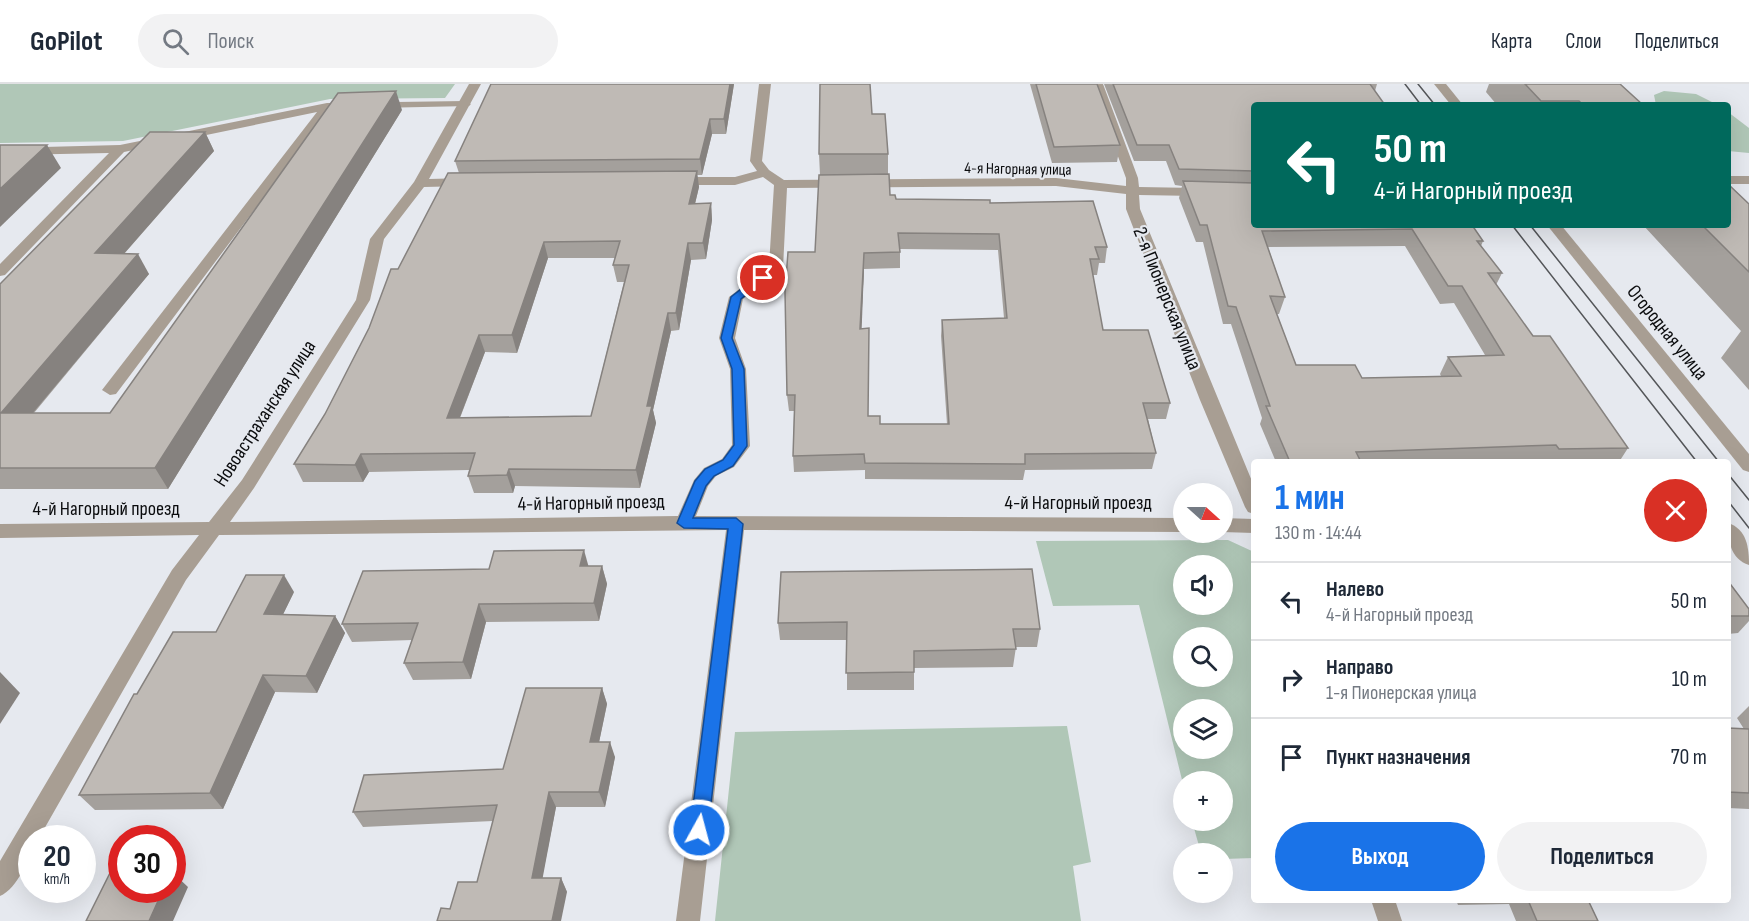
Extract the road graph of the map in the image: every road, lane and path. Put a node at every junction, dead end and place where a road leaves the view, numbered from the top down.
1 (475, 84) edge
2 (765, 84) edge
3 (1097, 84) edge
4 (1440, 84) edge
5 (1455, 102) edge
6 (465, 104) junction
7 (327, 106) junction
8 (120, 149) junction
9 (0, 155) edge
10 (765, 173) junction
11 (1731, 180) edge
12 (1749, 180) edge
13 (665, 181) edge
14 (478, 182) edge
15 (420, 183) junction
16 (781, 184) junction
17 (1132, 192) junction
18 (1251, 193) edge
19 (1556, 228) edge
20 (0, 272) edge
21 (110, 390) dead end
22 (1749, 466) edge
23 (1251, 500) edge
24 (684, 523) junction
25 (736, 524) junction
26 (1173, 525) edge
27 (1233, 525) edge
28 (1251, 526) edge
29 (212, 530) junction
30 (0, 531) edge
31 (1731, 534) edge
32 (1749, 558) edge
33 (0, 884) edge
34 (1384, 903) edge
35 (688, 921) edge
36 (1390, 921) edge

1 - 6 street, Новоастраханская улица
2 - 10 street
3 - 17 street, 2-я Пионерская улица
4 - 5 street
6 - 7 street
6 - 15 street, Новоастраханская улица
7 - 8 street
7 - 21 street
8 - 9 street
8 - 20 street
10 - 13 street
10 - 16 street
11 - 12 street
14 - 15 street
15 - 29 street, Новоастраханская улица
16 - 17 street, 4-я Нагорная улица
16 - 24 street
17 - 18 street, 4-я Нагорная улица
17 - 23 street, 2-я Пионерская улица
19 - 22 street, Огородная улица
24 - 25 street, 4-й Нагорный проезд
24 - 29 street, 4-й Нагорный проезд
25 - 26 street, 4-й Нагорный проезд
25 - 35 street
27 - 28 street
29 - 30 street, 4-й Нагорный проезд
29 - 33 street, Новоастраханская улица
31 - 32 street
34 - 36 street

